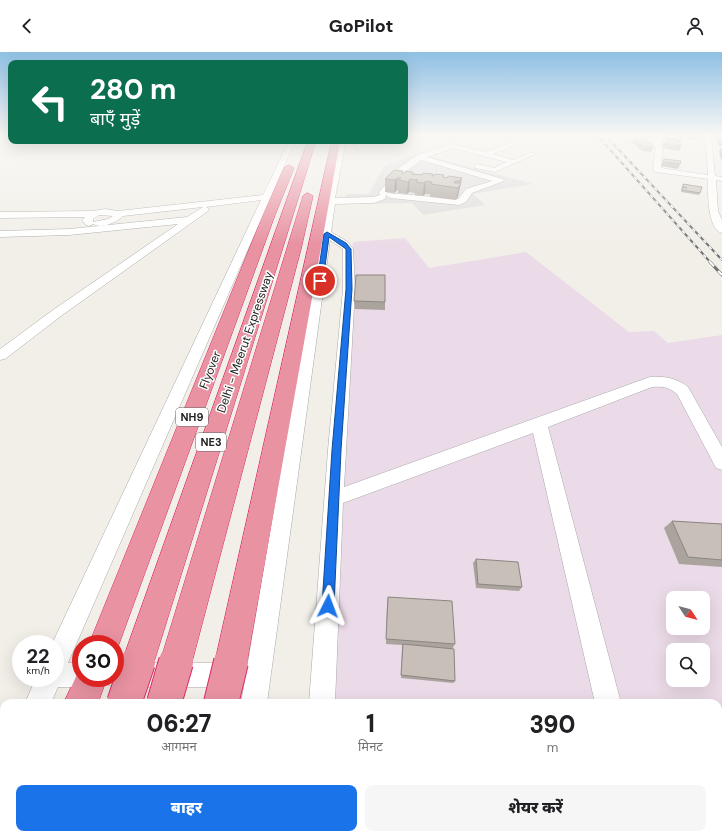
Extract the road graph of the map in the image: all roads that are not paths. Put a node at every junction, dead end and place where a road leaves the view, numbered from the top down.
1 (282, 172) edge
2 (301, 172) edge
3 (331, 172) edge
4 (401, 172) edge
5 (471, 172) edge
6 (669, 172) edge
7 (711, 172) edge
8 (711, 178) junction
9 (722, 180) edge
10 (327, 190) junction
11 (383, 195) junction
12 (270, 197) junction
13 (205, 208) junction
14 (718, 211) edge
15 (0, 215) edge
16 (116, 216) junction
17 (166, 218) junction
18 (91, 219) junction
19 (189, 220) junction
20 (0, 224) edge
21 (722, 230) edge
22 (0, 234) edge
23 (320, 243) junction
24 (0, 356) edge
25 (539, 424) junction
26 (722, 462) edge
27 (334, 498) junction
28 (107, 635) edge
29 (64, 644) edge
30 (126, 668) edge
31 (259, 675) junction
32 (45, 687) edge
33 (87, 687) edge
34 (40, 699) edge
35 (83, 699) edge
36 (124, 699) edge
37 (165, 699) edge
38 (222, 699) edge
39 (255, 699) edge
40 (322, 699) edge
41 (607, 699) edge

1 - 12 street
2 - 30 highway, Delhi - Meerut Expressway / NE3
3 - 10 highway
4 - 11 street
5 - 11 street
6 - 8 street
7 - 8 street
8 - 9 street
8 - 14 street
10 - 11 street
10 - 23 highway
10 - 23 street
10 - 37 highway, Delhi - Meerut Expressway / NE3, bridge
12 - 13 street
12 - 16 street
12 - 28 highway, Flyover / NH9
12 - 29 street
13 - 17 street
13 - 19 street
14 - 21 street
15 - 18 street
16 - 17 street
16 - 18 street
17 - 19 street
17 - 22 street
18 - 20 street
19 - 24 street
23 - 27 street
23 - 31 street
23 - 38 highway, bridge
25 - 26 street
25 - 27 street
25 - 41 street
27 - 40 street
30 - 31 street
30 - 36 highway, Delhi - Meerut Expressway / NE3, bridge
31 - 39 street
32 - 34 street
33 - 35 highway

